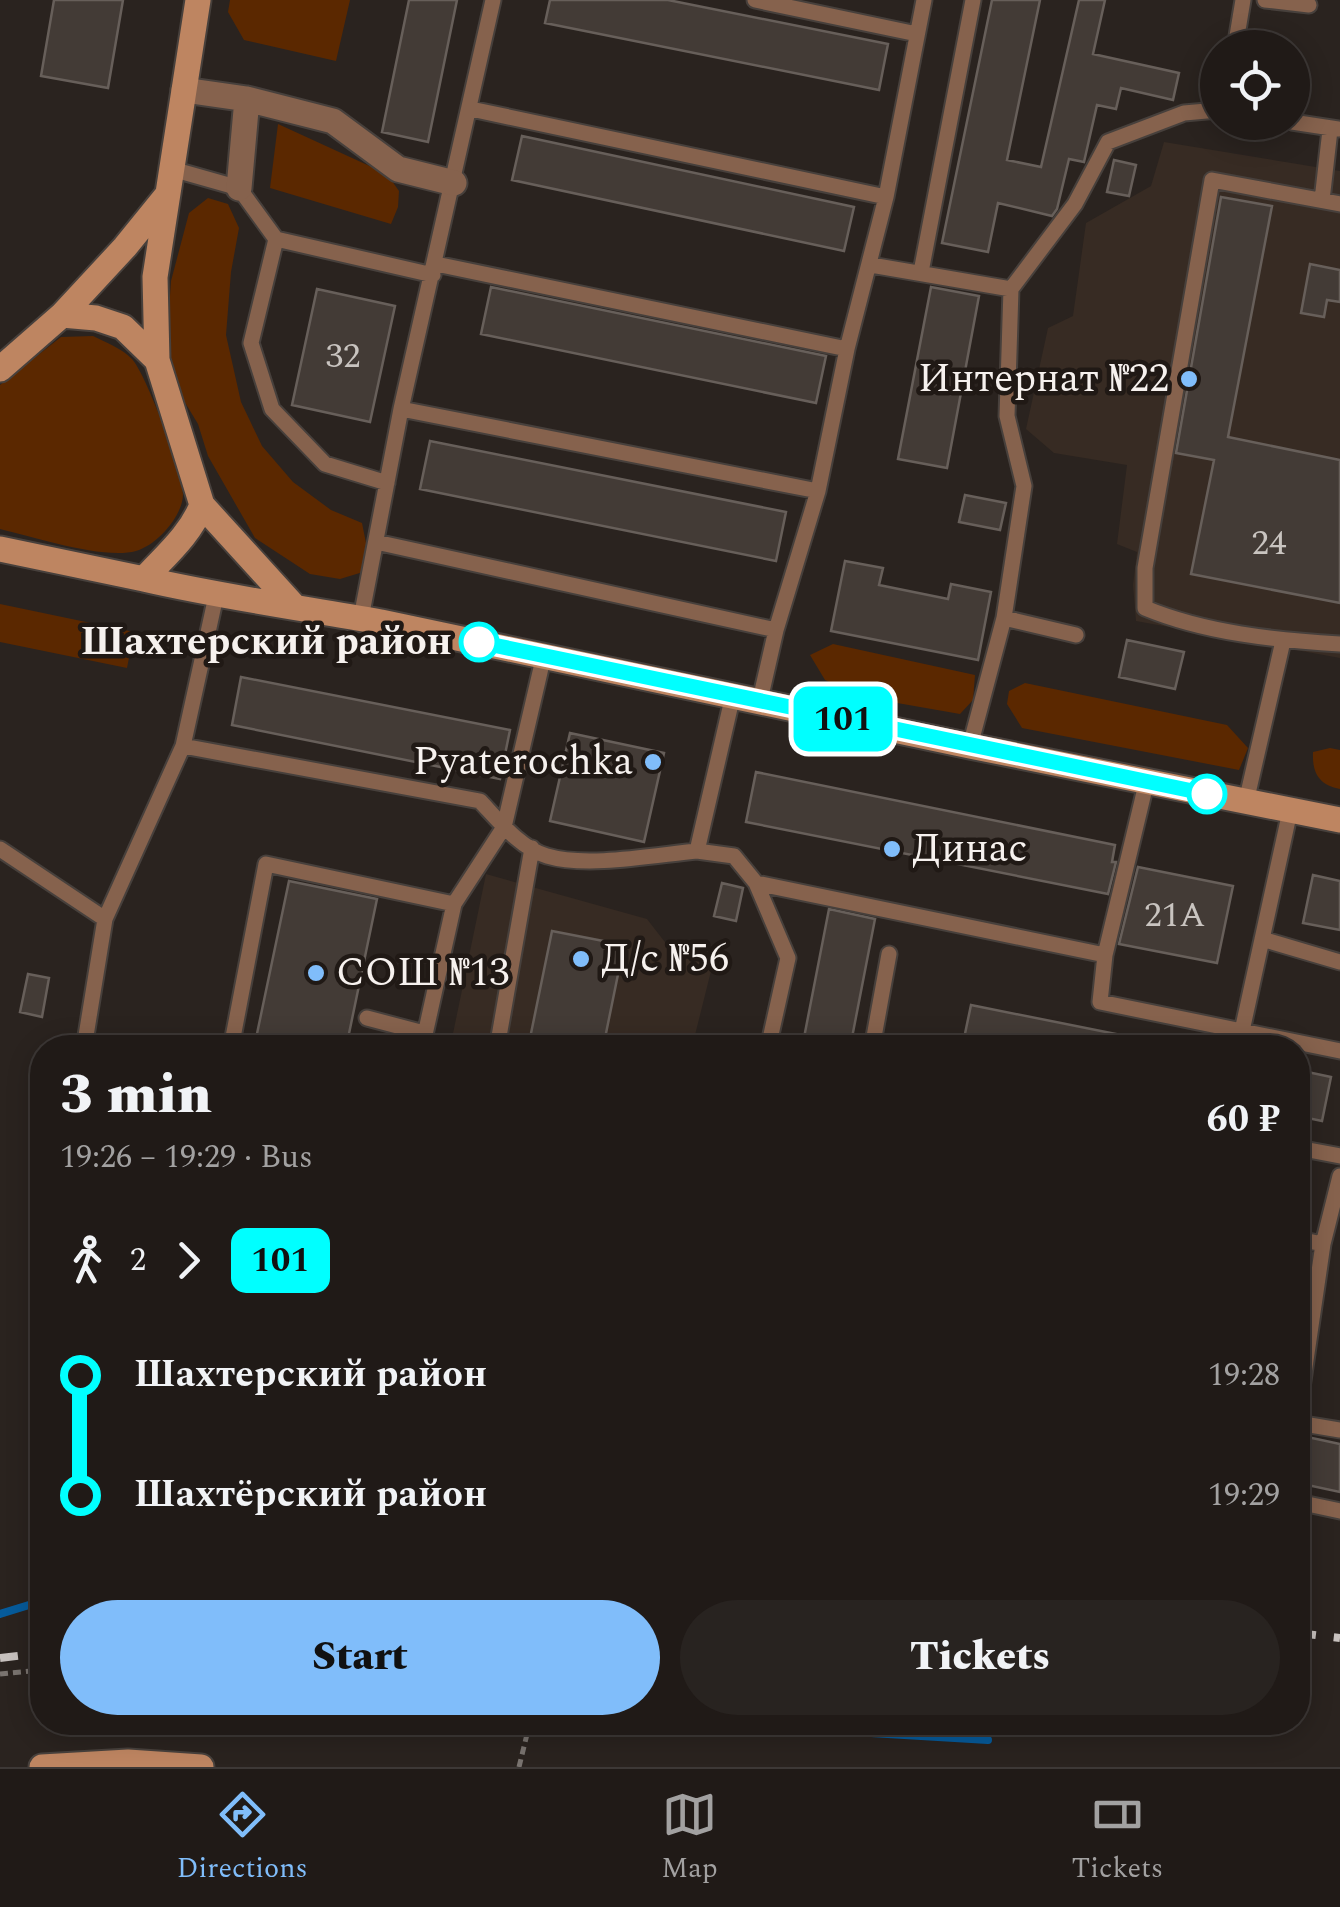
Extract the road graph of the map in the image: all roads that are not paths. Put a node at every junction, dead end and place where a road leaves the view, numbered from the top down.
1 (198, 0) edge
2 (493, 0) edge
3 (755, 0) edge
4 (924, 0) edge
5 (973, 0) edge
6 (1243, 0) edge
7 (1266, 0) edge
8 (1310, 6) dead end
9 (1238, 30) edge
10 (917, 34) junction
11 (184, 90) junction
12 (247, 99) junction
13 (470, 109) junction
14 (1200, 112) edge
15 (1310, 125) edge
16 (1335, 129) edge
17 (170, 182) junction
18 (454, 183) junction
19 (239, 188) junction
20 (886, 197) junction
21 (1322, 200) junction
22 (1340, 204) edge
23 (276, 240) junction
24 (871, 265) junction
25 (434, 270) junction
26 (921, 272) junction
27 (1011, 289) junction
28 (62, 315) junction
29 (847, 349) junction
30 (158, 360) junction
31 (0, 369) edge
32 (401, 408) junction
33 (387, 483) junction
34 (818, 490) junction
35 (202, 505) junction
36 (376, 542) junction
37 (0, 549) edge
38 (144, 579) junction
39 (216, 596) junction
40 (292, 604) junction
41 (361, 618) junction
42 (1004, 618) junction
43 (776, 630) junction
44 (1076, 635) dead end
45 (1282, 641) junction
46 (1340, 644) edge
47 (544, 655) junction
48 (732, 695) junction
49 (760, 700) junction
50 (184, 746) junction
51 (970, 746) junction
52 (1147, 780) junction
53 (1246, 802) junction
54 (1290, 810) junction
55 (1340, 820) edge
56 (504, 828) junction
57 (0, 848) edge
58 (532, 848) junction
59 (697, 852) junction
60 (756, 883) junction
61 (454, 904) junction
62 (106, 919) junction
63 (1262, 939) junction
64 (889, 954) dead end
65 (1106, 955) junction
66 (1340, 962) edge
67 (366, 1018) dead end
68 (1242, 1031) junction
69 (86, 1035) edge
70 (233, 1035) edge
71 (410, 1035) edge
72 (424, 1035) edge
73 (499, 1035) edge
74 (771, 1035) edge
75 (874, 1035) edge
76 (1262, 1035) edge
77 (1310, 1045) edge
78 (1340, 1051) edge
79 (1310, 1150) edge
80 (1340, 1156) edge
81 (1340, 1176) edge
82 (1310, 1242) edge
83 (1322, 1244) junction
84 (1310, 1329) edge
85 (1310, 1424) edge
86 (1340, 1430) edge
87 (1310, 1505) edge
88 (1340, 1511) edge
89 (42, 1767) edge
90 (201, 1767) edge

1 - 11 main road
2 - 13 lane
3 - 10 lane
4 - 10 lane
5 - 26 lane
6 - 9 lane
7 - 8 lane
10 - 20 lane
11 - 12 street
11 - 17 main road
12 - 18 street
12 - 19 street
13 - 18 lane
13 - 20 lane
14 - 27 lane
15 - 16 lane
16 - 21 lane
17 - 19 lane
17 - 28 main road
17 - 30 main road
18 - 25 lane
19 - 23 lane
20 - 24 lane
21 - 22 lane
21 - 45 lane
23 - 25 lane
23 - 33 lane
24 - 26 lane
24 - 29 lane
25 - 29 lane
25 - 32 lane
26 - 27 lane
27 - 42 lane
28 - 30 main road
28 - 31 main road
29 - 34 lane
30 - 35 main road
32 - 33 lane
32 - 34 lane
33 - 36 lane
34 - 43 lane
35 - 38 main road
35 - 40 main road
36 - 41 lane
36 - 43 lane
37 - 38 main road
38 - 39 main road
39 - 40 main road
39 - 50 lane
40 - 41 main road
41 - 47 main road
42 - 44 lane
42 - 51 lane
43 - 49 lane
45 - 46 lane
45 - 53 lane
47 - 48 main road
47 - 56 lane
48 - 49 main road
48 - 59 lane
49 - 51 main road
50 - 56 lane
50 - 62 lane
51 - 52 main road
52 - 53 main road
52 - 65 lane
53 - 54 main road
54 - 55 main road
54 - 63 lane
56 - 58 lane
56 - 61 lane
57 - 62 lane
58 - 59 lane
58 - 73 lane
59 - 60 lane
60 - 65 lane
60 - 74 lane
61 - 70 lane
61 - 72 lane
62 - 69 lane
63 - 66 lane
63 - 68 lane
64 - 75 lane
65 - 68 lane
67 - 71 lane
68 - 76 lane
77 - 78 lane
79 - 80 lane
81 - 83 lane
82 - 83 lane
83 - 84 lane
85 - 86 lane
87 - 88 lane
89 - 90 main road

